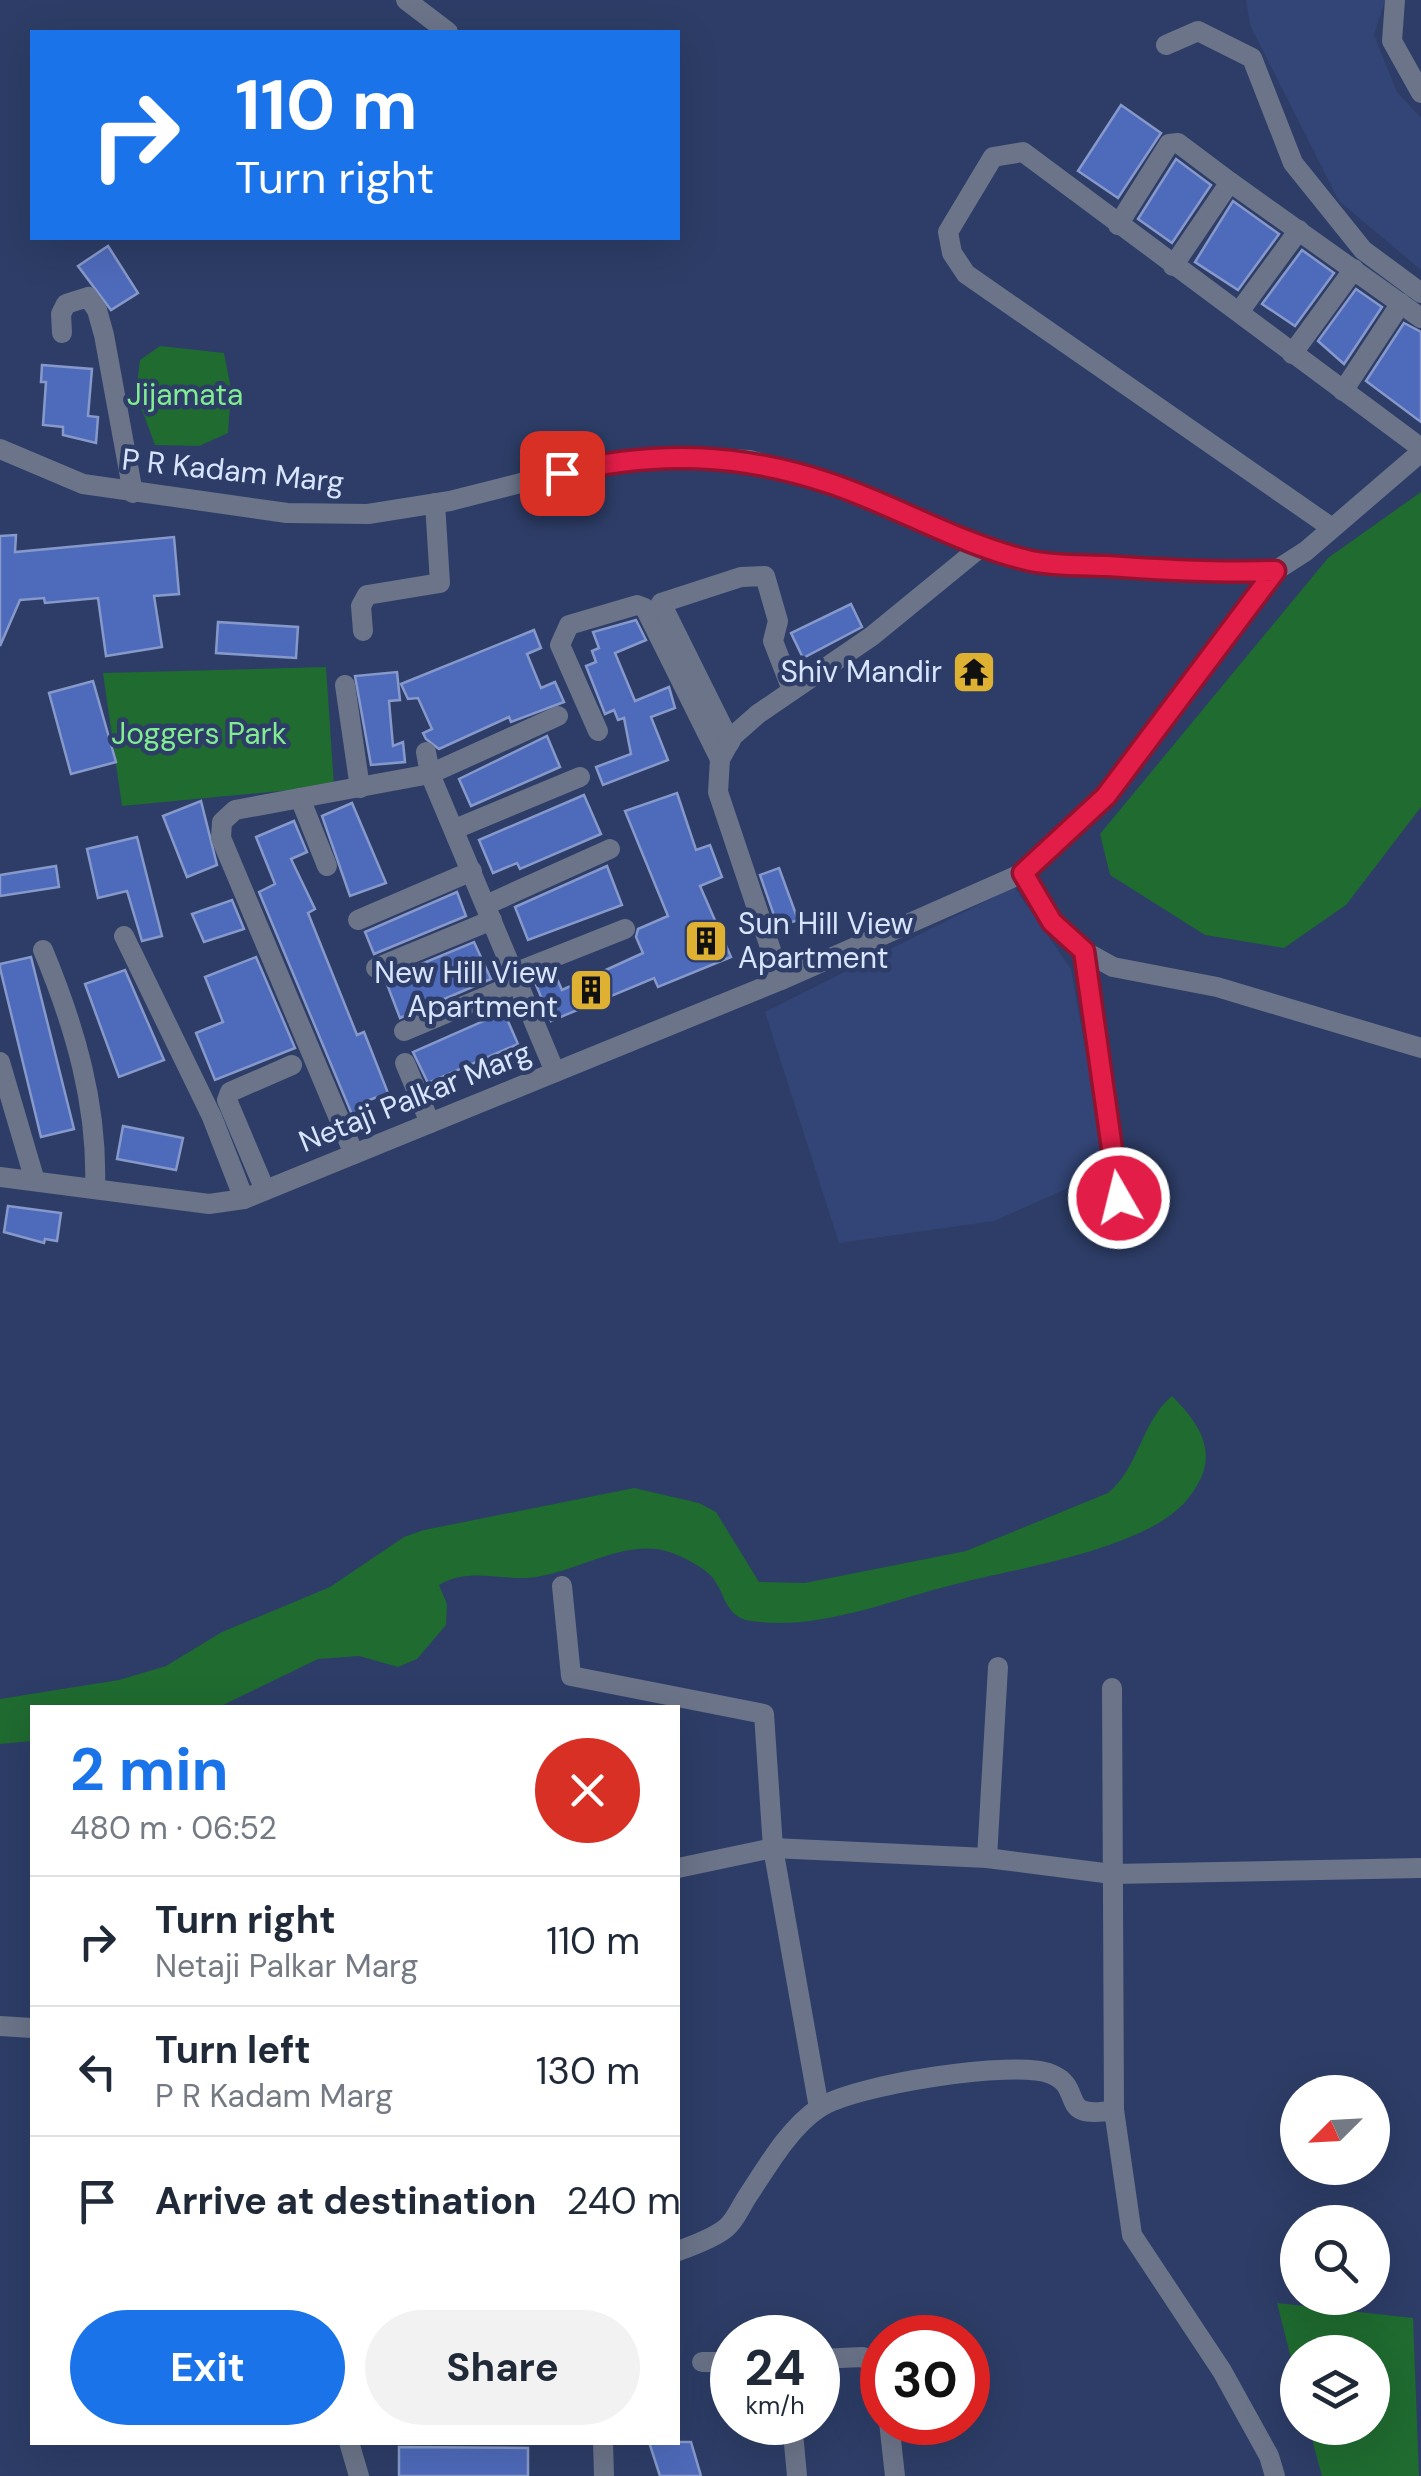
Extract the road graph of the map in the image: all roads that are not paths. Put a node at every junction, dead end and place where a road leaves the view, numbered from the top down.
1 (406, 0) edge
2 (1395, 0) edge
3 (445, 30) edge
4 (1166, 45) dead end
5 (1421, 93) edge
6 (1230, 182) junction
7 (1118, 225) junction
8 (1299, 230) junction
9 (1173, 266) junction
10 (1354, 269) junction
11 (1421, 293) edge
12 (1401, 303) junction
13 (1239, 312) junction
14 (1421, 318) edge
15 (62, 333) dead end
16 (1292, 354) junction
17 (1343, 391) junction
18 (1419, 443) edge
19 (0, 449) edge
20 (133, 493) junction
21 (435, 503) junction
22 (1332, 528) junction
23 (982, 546) junction
24 (1275, 571) junction
25 (363, 631) dead end
26 (345, 684) dead end
27 (792, 690) junction
28 (558, 716) dead end
29 (598, 731) dead end
30 (725, 751) junction
31 (426, 752) dead end
32 (430, 774) junction
33 (580, 777) dead end
34 (360, 788) junction
35 (300, 798) junction
36 (455, 829) junction
37 (610, 848) dead end
38 (327, 866) dead end
39 (472, 871) junction
40 (1023, 873) junction
41 (489, 912) junction
42 (358, 920) dead end
43 (626, 929) dead end
44 (124, 936) dead end
45 (43, 950) dead end
46 (1084, 951) junction
47 (376, 968) dead end
48 (516, 978) junction
49 (781, 980) junction
50 (404, 1031) dead end
51 (1421, 1048) edge
52 (0, 1062) edge
53 (405, 1063) dead end
54 (292, 1065) dead end
55 (555, 1072) junction
56 (430, 1123) junction
57 (354, 1154) junction
58 (0, 1177) edge
59 (35, 1181) junction
60 (95, 1189) junction
61 (265, 1190) junction
62 (1119, 1198) dead end
63 (244, 1199) junction
64 (562, 1586) dead end
65 (998, 1667) dead end
66 (1112, 1688) dead end
67 (773, 1848) junction
68 (988, 1858) junction
69 (680, 1868) edge
70 (1421, 1868) edge
71 (1112, 1874) junction
72 (0, 2026) edge
73 (30, 2028) edge
74 (820, 2108) junction
75 (1114, 2110) junction
76 (680, 2250) edge
77 (702, 2362) dead end
78 (710, 2362) edge
79 (350, 2445) edge
80 (602, 2445) edge
81 (794, 2445) edge
82 (892, 2445) edge
83 (360, 2476) edge
84 (604, 2476) edge
85 (797, 2476) edge
86 (895, 2476) edge
87 (1275, 2476) edge

1 - 3 street
2 - 5 street
4 - 11 street
6 - 7 street
6 - 8 street
6 - 9 street
7 - 9 street
7 - 22 street
8 - 10 street
8 - 13 street
9 - 13 street
10 - 12 street
10 - 16 street
12 - 14 street
12 - 17 street
13 - 16 street
15 - 20 street
16 - 17 street
17 - 18 street
18 - 22 street
19 - 20 street, P R Kadam Marg
20 - 21 street, P R Kadam Marg
21 - 23 street, P R Kadam Marg
21 - 25 street
22 - 24 street
23 - 24 street, P R Kadam Marg
23 - 27 street
24 - 40 street, Netaji Palkar Marg
26 - 34 street
27 - 30 street
27 - 30 street
28 - 32 street
29 - 30 street
30 - 49 street
31 - 32 street
32 - 34 street
32 - 36 street
33 - 36 street
34 - 35 street
35 - 38 street
35 - 57 street
36 - 39 street
37 - 41 street
39 - 41 street
39 - 42 street
40 - 46 street
40 - 49 street, Netaji Palkar Marg
41 - 47 street
41 - 48 street
43 - 48 street
44 - 63 street
45 - 60 street
46 - 51 street
46 - 62 street
48 - 50 street
48 - 55 street
49 - 55 street, Netaji Palkar Marg
52 - 59 street
53 - 56 street
54 - 61 street
55 - 56 street, Netaji Palkar Marg
56 - 57 street, Netaji Palkar Marg
57 - 61 street, Netaji Palkar Marg
58 - 59 street, Netaji Palkar Marg
59 - 60 street, Netaji Palkar Marg
60 - 63 street, Netaji Palkar Marg
61 - 63 street, Netaji Palkar Marg
64 - 67 street
65 - 68 street
66 - 71 street
67 - 68 street
67 - 69 street
67 - 74 street
68 - 71 street
70 - 71 street
71 - 75 street
72 - 73 street
74 - 75 street
74 - 76 street
75 - 87 street
77 - 78 street
79 - 83 street
80 - 84 street
81 - 85 street
82 - 86 street

